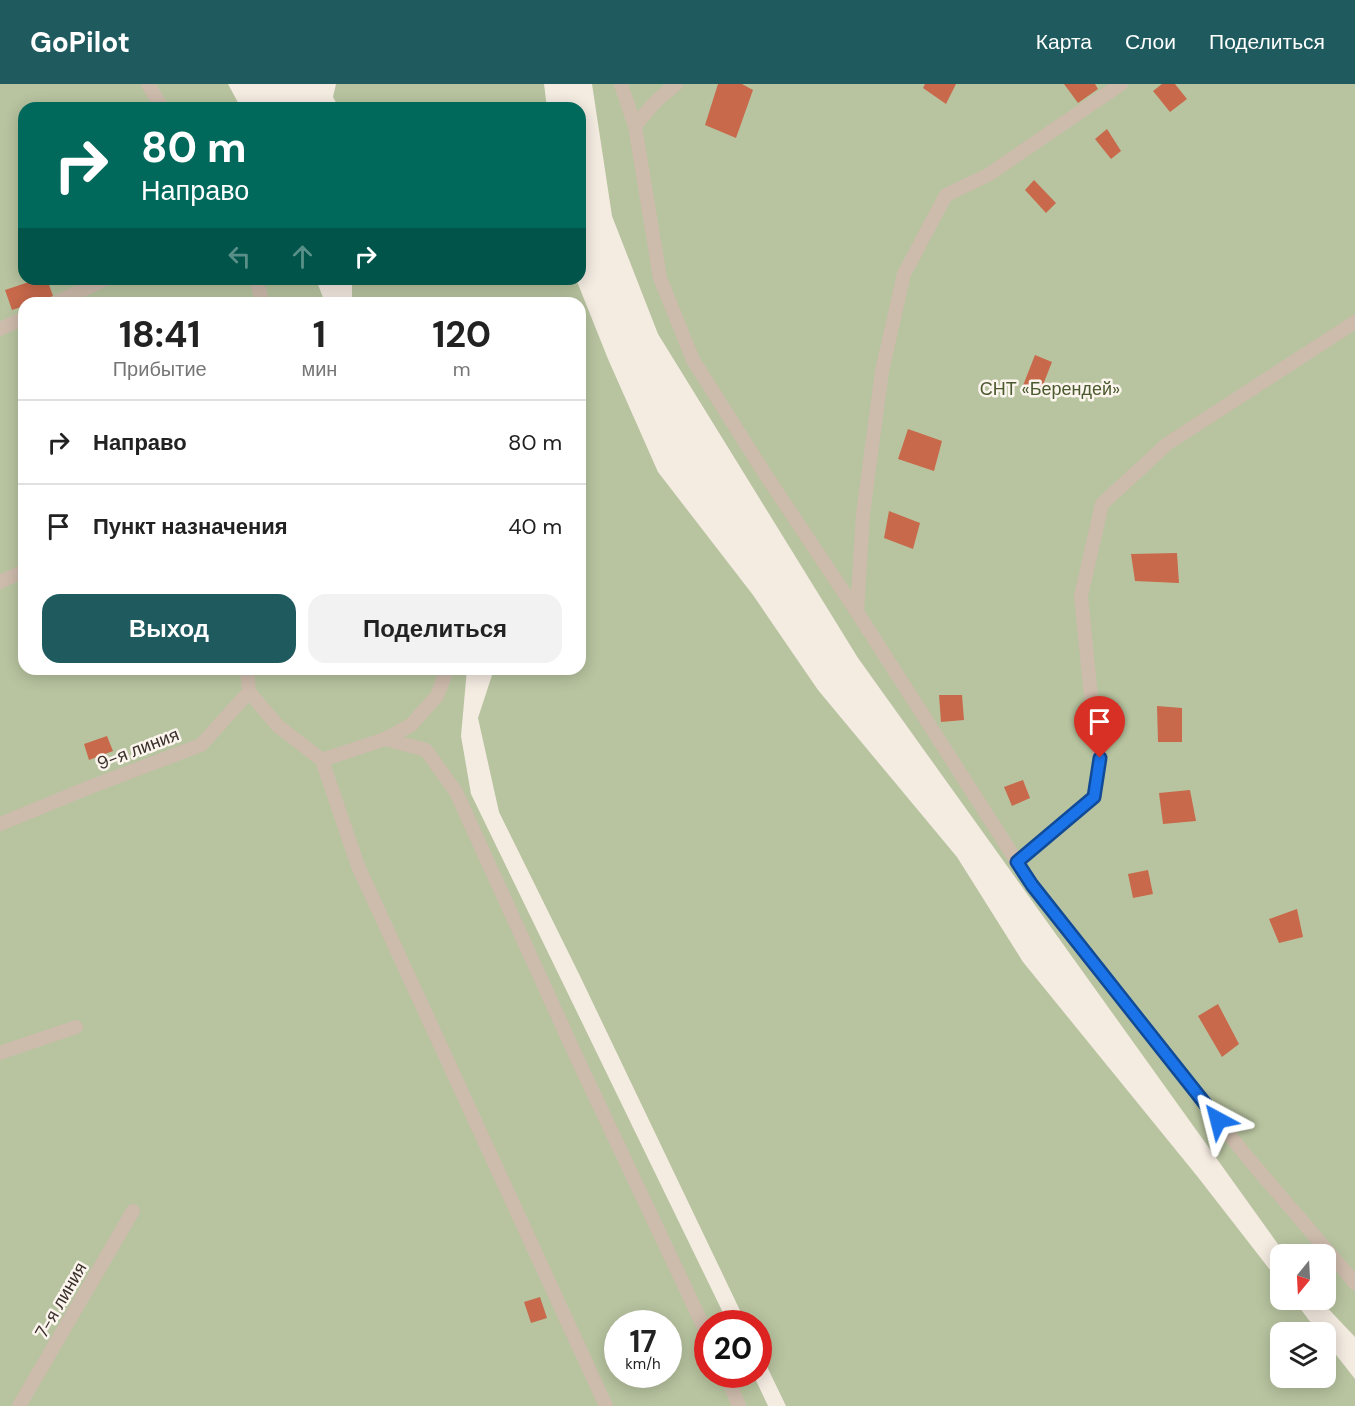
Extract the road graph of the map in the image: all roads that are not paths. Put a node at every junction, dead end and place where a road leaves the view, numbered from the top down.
1 (148, 84) edge
2 (621, 84) edge
3 (676, 84) edge
4 (1121, 84) edge
5 (158, 102) edge
6 (635, 126) junction
7 (93, 285) edge
8 (68, 297) edge
9 (18, 321) edge
10 (1355, 322) edge
11 (0, 329) edge
12 (18, 574) edge
13 (0, 582) edge
14 (857, 612) junction
15 (248, 675) edge
16 (445, 675) edge
17 (249, 692) junction
18 (385, 739) junction
19 (322, 760) junction
20 (0, 824) edge
21 (1017, 862) junction
22 (76, 1027) dead end
23 (0, 1053) edge
24 (133, 1211) dead end
25 (1355, 1283) edge
26 (696, 1310) edge
27 (732, 1388) edge
28 (19, 1406) edge
29 (606, 1406) edge
30 (739, 1406) edge

1 - 5 lane
2 - 6 lane
3 - 6 lane
4 - 14 lane
6 - 14 lane
7 - 8 lane
9 - 11 lane
10 - 21 lane
12 - 13 lane
14 - 21 lane
15 - 17 lane
16 - 18 lane
17 - 19 lane
17 - 20 lane, 9-я линия
18 - 19 lane
18 - 26 lane
19 - 29 lane
21 - 25 lane
22 - 23 lane
24 - 28 lane, 7-я линия
27 - 30 lane

